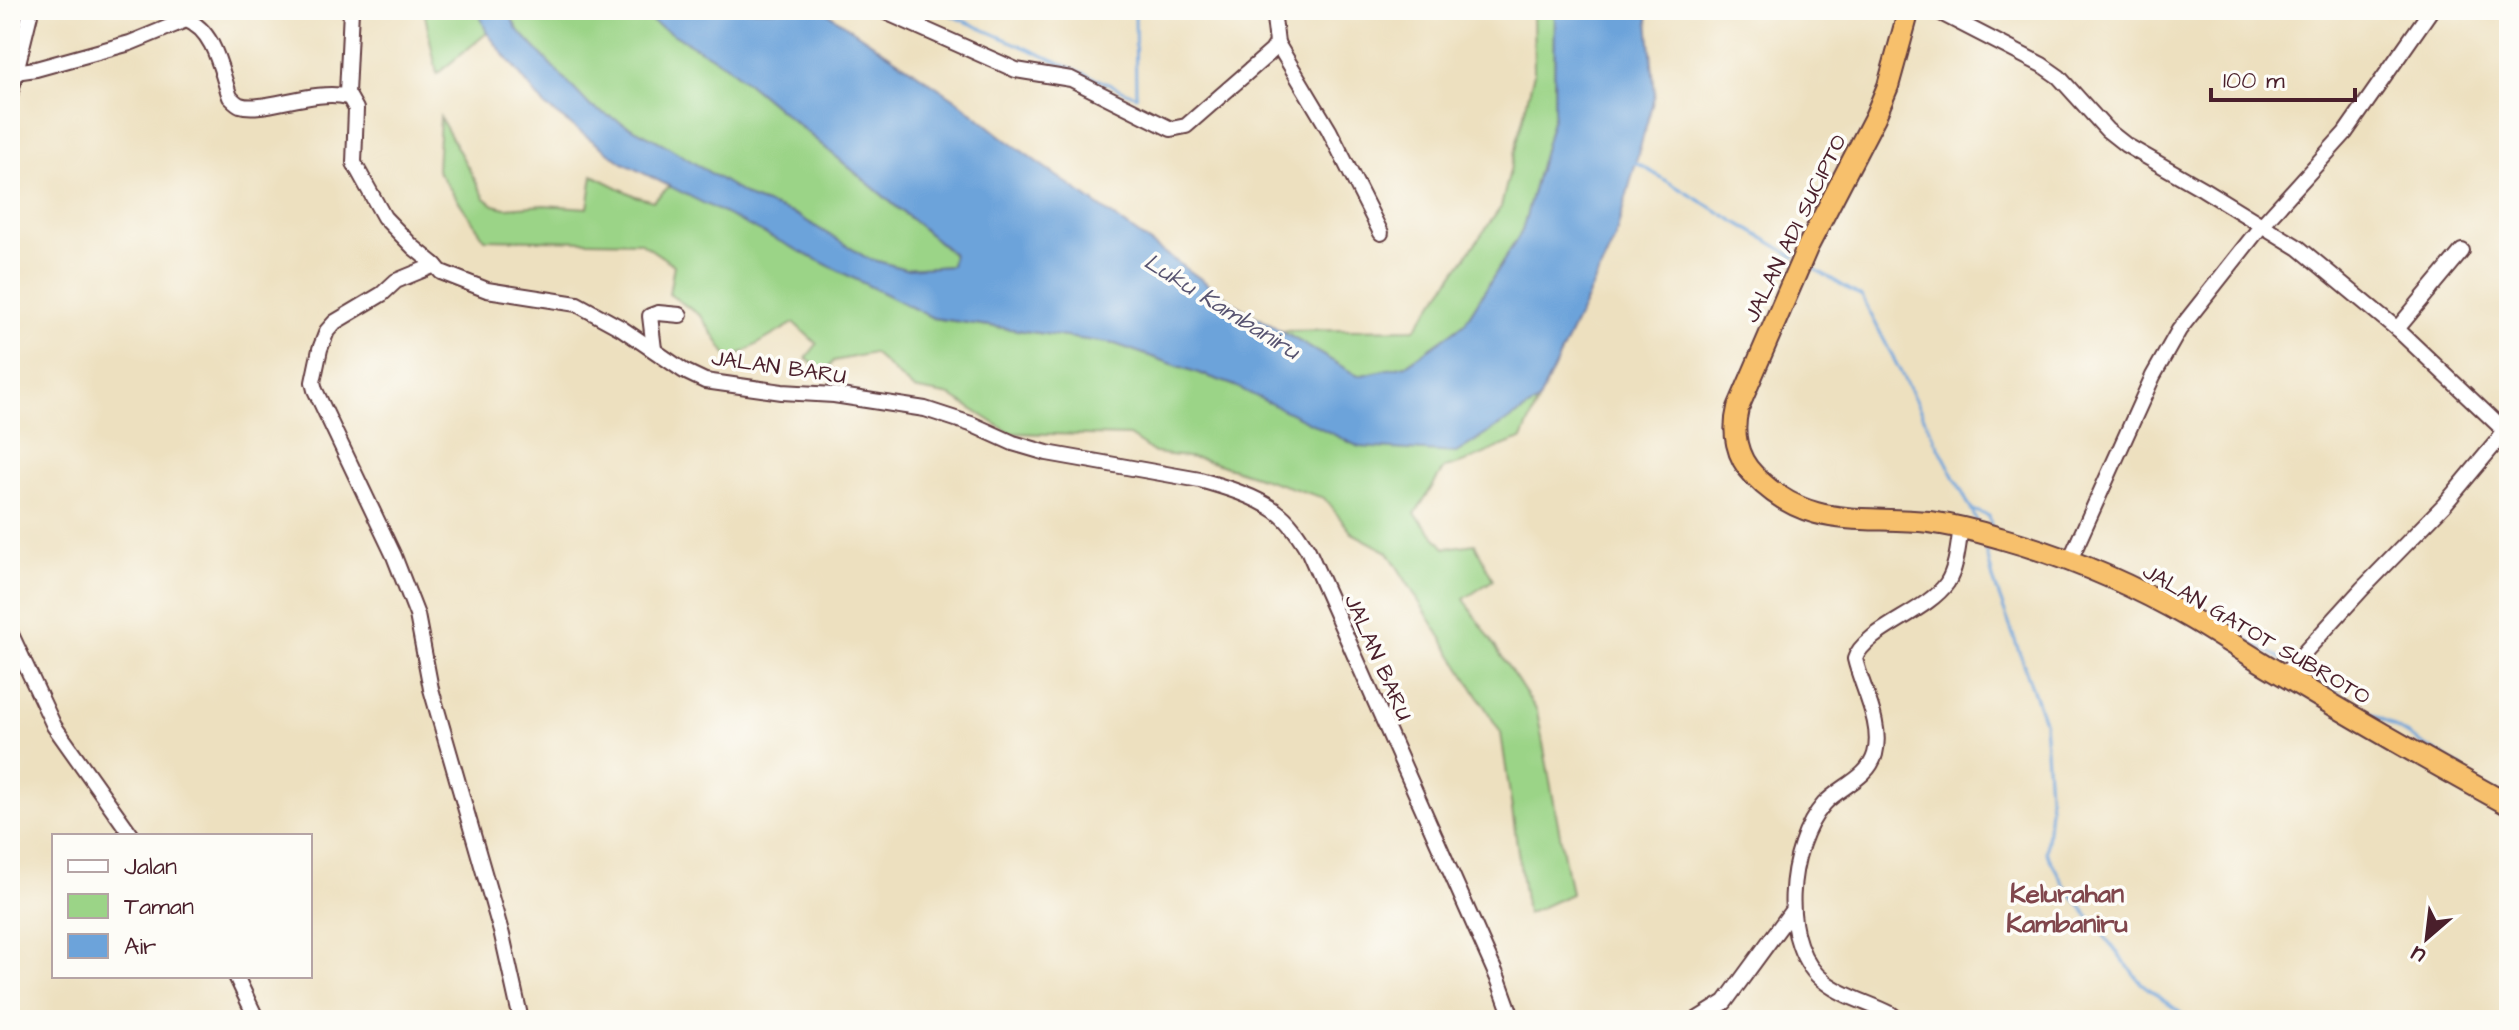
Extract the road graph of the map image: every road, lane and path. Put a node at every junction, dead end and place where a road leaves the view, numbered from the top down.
1 (31, 10) edge
2 (351, 10) edge
3 (881, 10) edge
4 (1273, 10) edge
5 (1909, 10) edge
6 (1935, 10) edge
7 (2431, 10) edge
8 (1277, 43) junction
9 (15, 72) junction
10 (10, 96) edge
11 (348, 97) junction
12 (2262, 225) junction
13 (1381, 233) dead end
14 (2462, 251) dead end
15 (435, 265) junction
16 (680, 315) dead end
17 (2397, 329) junction
18 (654, 349) junction
19 (2508, 431) edge
20 (1746, 467) joint
21 (1965, 528) junction
22 (2071, 557) junction
23 (10, 632) edge
24 (2289, 669) junction
25 (2509, 805) edge
26 (131, 834) edge
27 (1791, 912) junction
28 (237, 978) edge
29 (257, 1020) edge
30 (521, 1020) edge
31 (1513, 1020) edge
32 (1696, 1020) edge
33 (1899, 1020) edge

1 - 9 street
2 - 11 street, JALAN BARU
3 - 8 street
4 - 8 street
5 - 20 highway, JALAN ADI SUCIPTO
6 - 12 street
7 - 12 street
8 - 13 street
9 - 10 street
9 - 11 street
11 - 15 street, JALAN BARU
12 - 17 street
12 - 22 street
14 - 17 street
15 - 18 street, JALAN BARU
15 - 30 street
16 - 18 street
17 - 19 street
18 - 31 street, JALAN BARU
19 - 24 street
20 - 21 highway, JALAN GATOT SUBROTO
21 - 22 highway, JALAN GATOT SUBROTO
21 - 27 street
22 - 24 highway, JALAN GATOT SUBROTO
23 - 26 street
24 - 25 highway, JALAN GATOT SUBROTO
27 - 32 street
27 - 33 street
28 - 29 street

